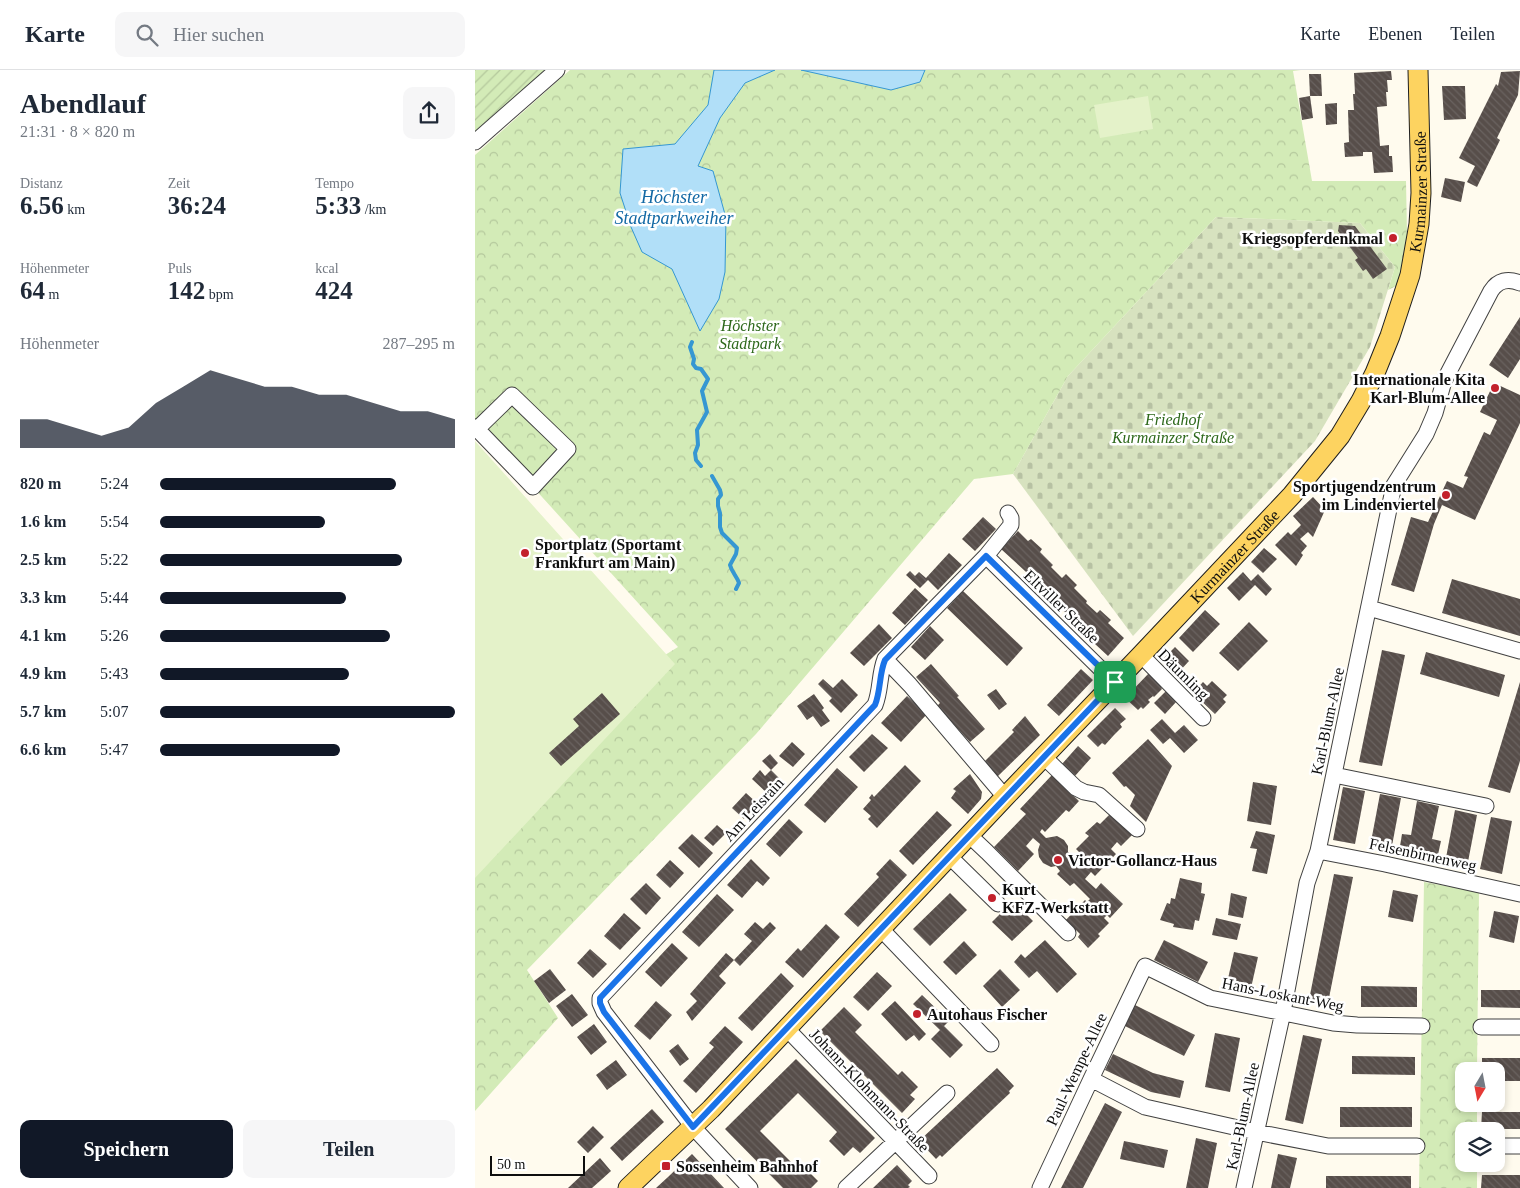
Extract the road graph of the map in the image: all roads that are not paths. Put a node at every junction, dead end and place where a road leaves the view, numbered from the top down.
1 (557, 70) edge
2 (1418, 70) edge
3 (475, 142) edge
4 (1520, 283) edge
5 (476, 428) edge
6 (1008, 513) dead end
7 (986, 556) junction
8 (1369, 608) junction
9 (1520, 651) edge
10 (1141, 655) junction
11 (885, 660) junction
12 (1115, 682) junction
13 (1203, 718) dead end
14 (1043, 756) junction
15 (1334, 775) junction
16 (1005, 797) junction
17 (1486, 806) dead end
18 (1137, 830) dead end
19 (969, 835) junction
20 (1318, 851) junction
21 (949, 856) junction
22 (1520, 894) edge
23 (998, 904) dead end
24 (881, 929) junction
25 (1067, 933) dead end
26 (1145, 966) joint
27 (1283, 1012) junction
28 (1422, 1026) dead end
29 (1481, 1026) dead end
30 (1520, 1027) edge
31 (786, 1028) junction
32 (991, 1044) dead end
33 (1091, 1078) junction
34 (947, 1093) dead end
35 (693, 1127) junction
36 (1256, 1132) junction
37 (896, 1141) junction
38 (1417, 1146) dead end
39 (1505, 1146) edge
40 (1520, 1146) edge
41 (929, 1176) dead end
42 (628, 1188) edge
43 (751, 1188) edge
44 (846, 1188) edge
45 (1041, 1188) edge
46 (1244, 1188) edge

1 - 3 street
2 - 10 main road, Kurmainzer Straße
4 - 8 street, Karl-Blum-Allee
5 - 5 street
6 - 7 street
7 - 11 street
7 - 12 street, Eltviller Straße
8 - 9 street
8 - 15 street, Karl-Blum-Allee
10 - 12 main road, Kurmainzer Straße
10 - 13 street, Däumling
11 - 16 street
11 - 35 street, Am Leisrain
12 - 14 main road, Kurmainzer Straße
14 - 16 main road, Kurmainzer Straße
14 - 18 street
15 - 17 street
15 - 20 street, Karl-Blum-Allee
16 - 19 main road, Kurmainzer Straße
19 - 21 main road, Kurmainzer Straße
19 - 25 street
20 - 22 street, Felsenbirnenweg
20 - 27 street, Karl-Blum-Allee
21 - 23 street
21 - 24 main road, Kurmainzer Straße
24 - 31 main road, Kurmainzer Straße
24 - 32 street
26 - 27 street, Hans-Loskant-Weg
26 - 33 street, Paul-Wempe-Allee
27 - 28 street, Hans-Loskant-Weg
27 - 36 street, Karl-Blum-Allee
29 - 30 street
31 - 35 main road, Kurmainzer Straße
31 - 37 street, Johann-Klohmann-Straße
33 - 36 street
33 - 45 street, Paul-Wempe-Allee
34 - 37 street
35 - 42 main road, Kurmainzer Straße
35 - 43 street
36 - 38 street
36 - 46 street, Karl-Blum-Allee
37 - 41 street, Johann-Klohmann-Straße
37 - 44 street
39 - 40 street

